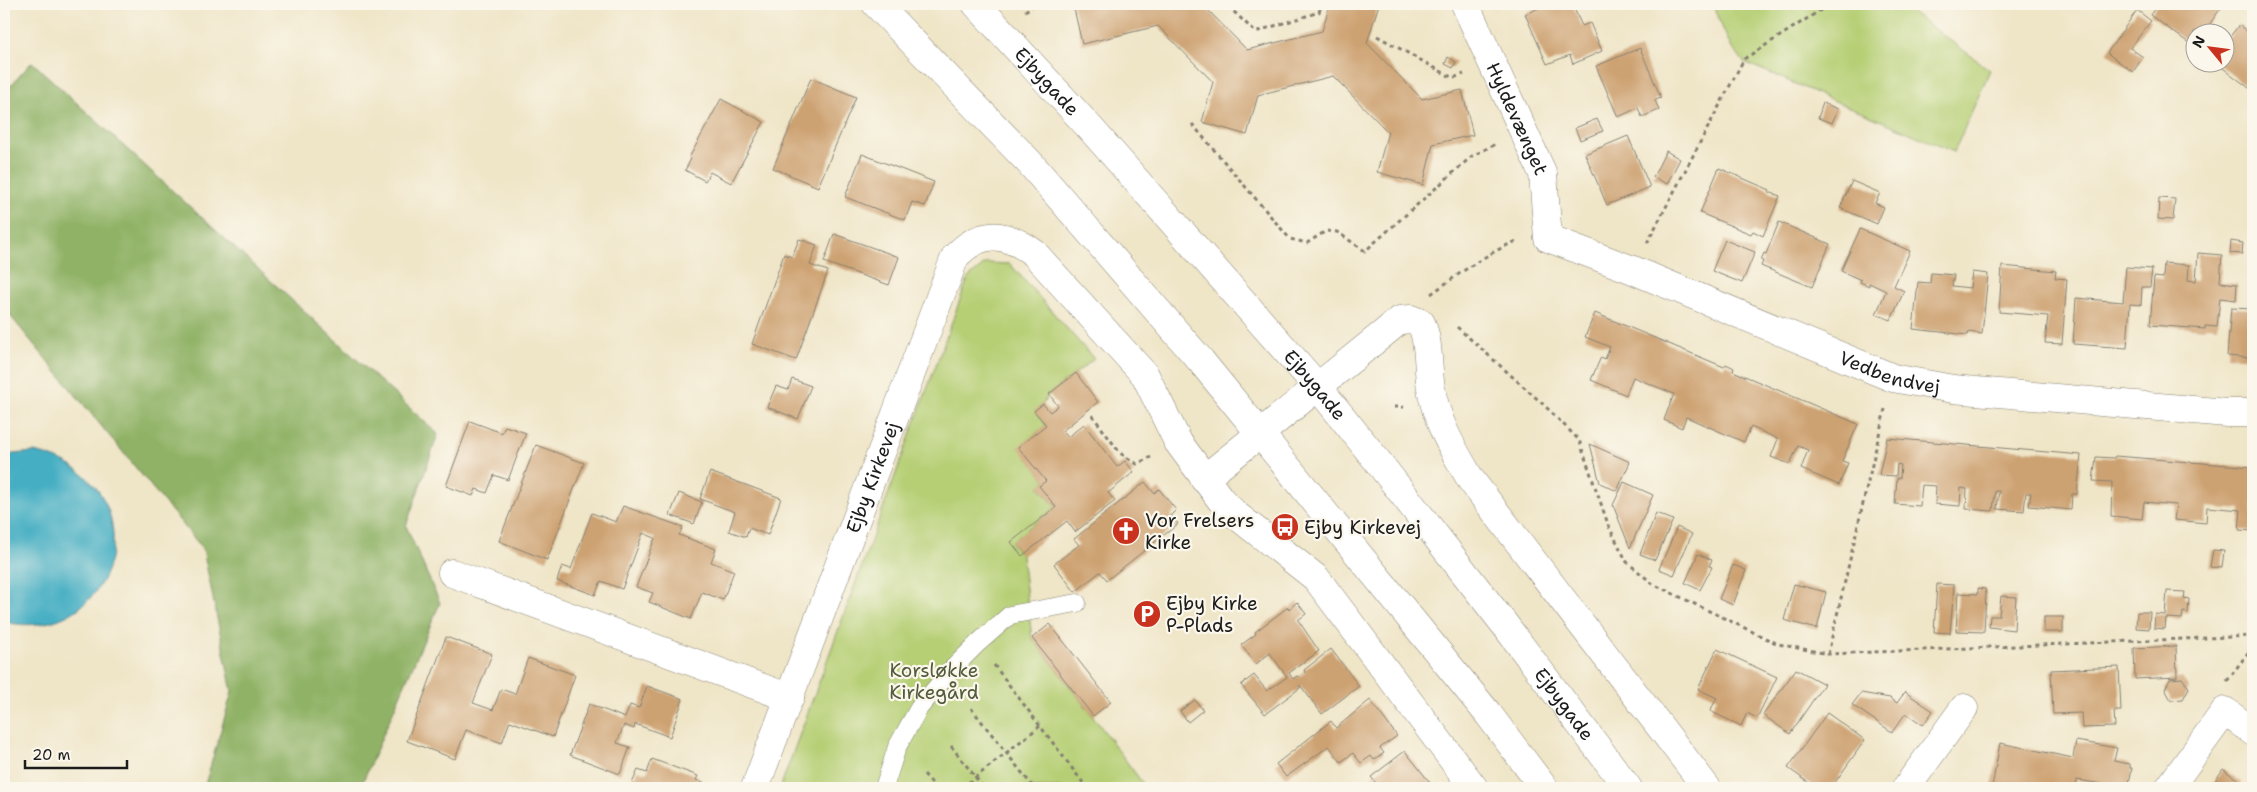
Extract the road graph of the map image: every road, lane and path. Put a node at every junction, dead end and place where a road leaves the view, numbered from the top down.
1 (876, 4) edge
2 (976, 4) edge
3 (1322, 4) edge
4 (1466, 4) edge
5 (1830, 4) edge
6 (1228, 6) dead end
7 (1377, 36) dead end
8 (1492, 63) junction
9 (1192, 124) dead end
10 (1524, 131) junction
11 (1548, 238) junction
12 (1633, 270) junction
13 (1435, 301) dead end
14 (1456, 326) dead end
15 (1893, 378) junction
16 (1318, 387) junction
17 (2253, 413) edge
18 (1092, 415) dead end
19 (1261, 433) junction
20 (1178, 442) junction
21 (1204, 479) junction
22 (452, 573) dead end
23 (1077, 603) dead end
24 (2253, 636) edge
25 (978, 643) junction
26 (2253, 646) edge
27 (1828, 654) junction
28 (790, 698) junction
29 (971, 708) dead end
30 (1964, 708) dead end
31 (2225, 711) junction
32 (1040, 726) junction
33 (2253, 732) edge
34 (950, 746) dead end
35 (1006, 753) junction
36 (924, 774) dead end
37 (976, 778) junction
38 (755, 788) edge
39 (884, 788) edge
40 (936, 788) edge
41 (962, 788) edge
42 (984, 788) edge
43 (1034, 788) edge
44 (1087, 788) edge
45 (1474, 788) edge
46 (1544, 788) edge
47 (1628, 788) edge
48 (1707, 788) edge
49 (1906, 788) edge
50 (2169, 788) edge

1 - 19 street
2 - 16 street, Ejbygade
3 - 6 path
4 - 8 street, Hyldevænget
5 - 12 path
7 - 8 path
8 - 10 street, Hyldevænget
9 - 10 path
10 - 11 street, Hyldevænget
11 - 12 street, Vedbendvej
11 - 13 path
12 - 15 street, Vedbendvej
14 - 27 path
15 - 17 street, Vedbendvej
15 - 27 path
16 - 19 street
16 - 47 street, Ejbygade
16 - 48 street
18 - 20 path
19 - 21 street
19 - 46 street
20 - 21 street
20 - 28 street, Ejby Kirkevej
21 - 45 street
22 - 28 street
23 - 25 lane
24 - 27 path
25 - 32 path
25 - 39 lane
26 - 31 path
28 - 38 street, Ejby Kirkevej
29 - 35 path
30 - 49 street
31 - 33 street
31 - 50 street
32 - 35 path
32 - 44 path
34 - 37 path
35 - 37 path
35 - 43 path
36 - 40 path
37 - 41 path
37 - 42 path

